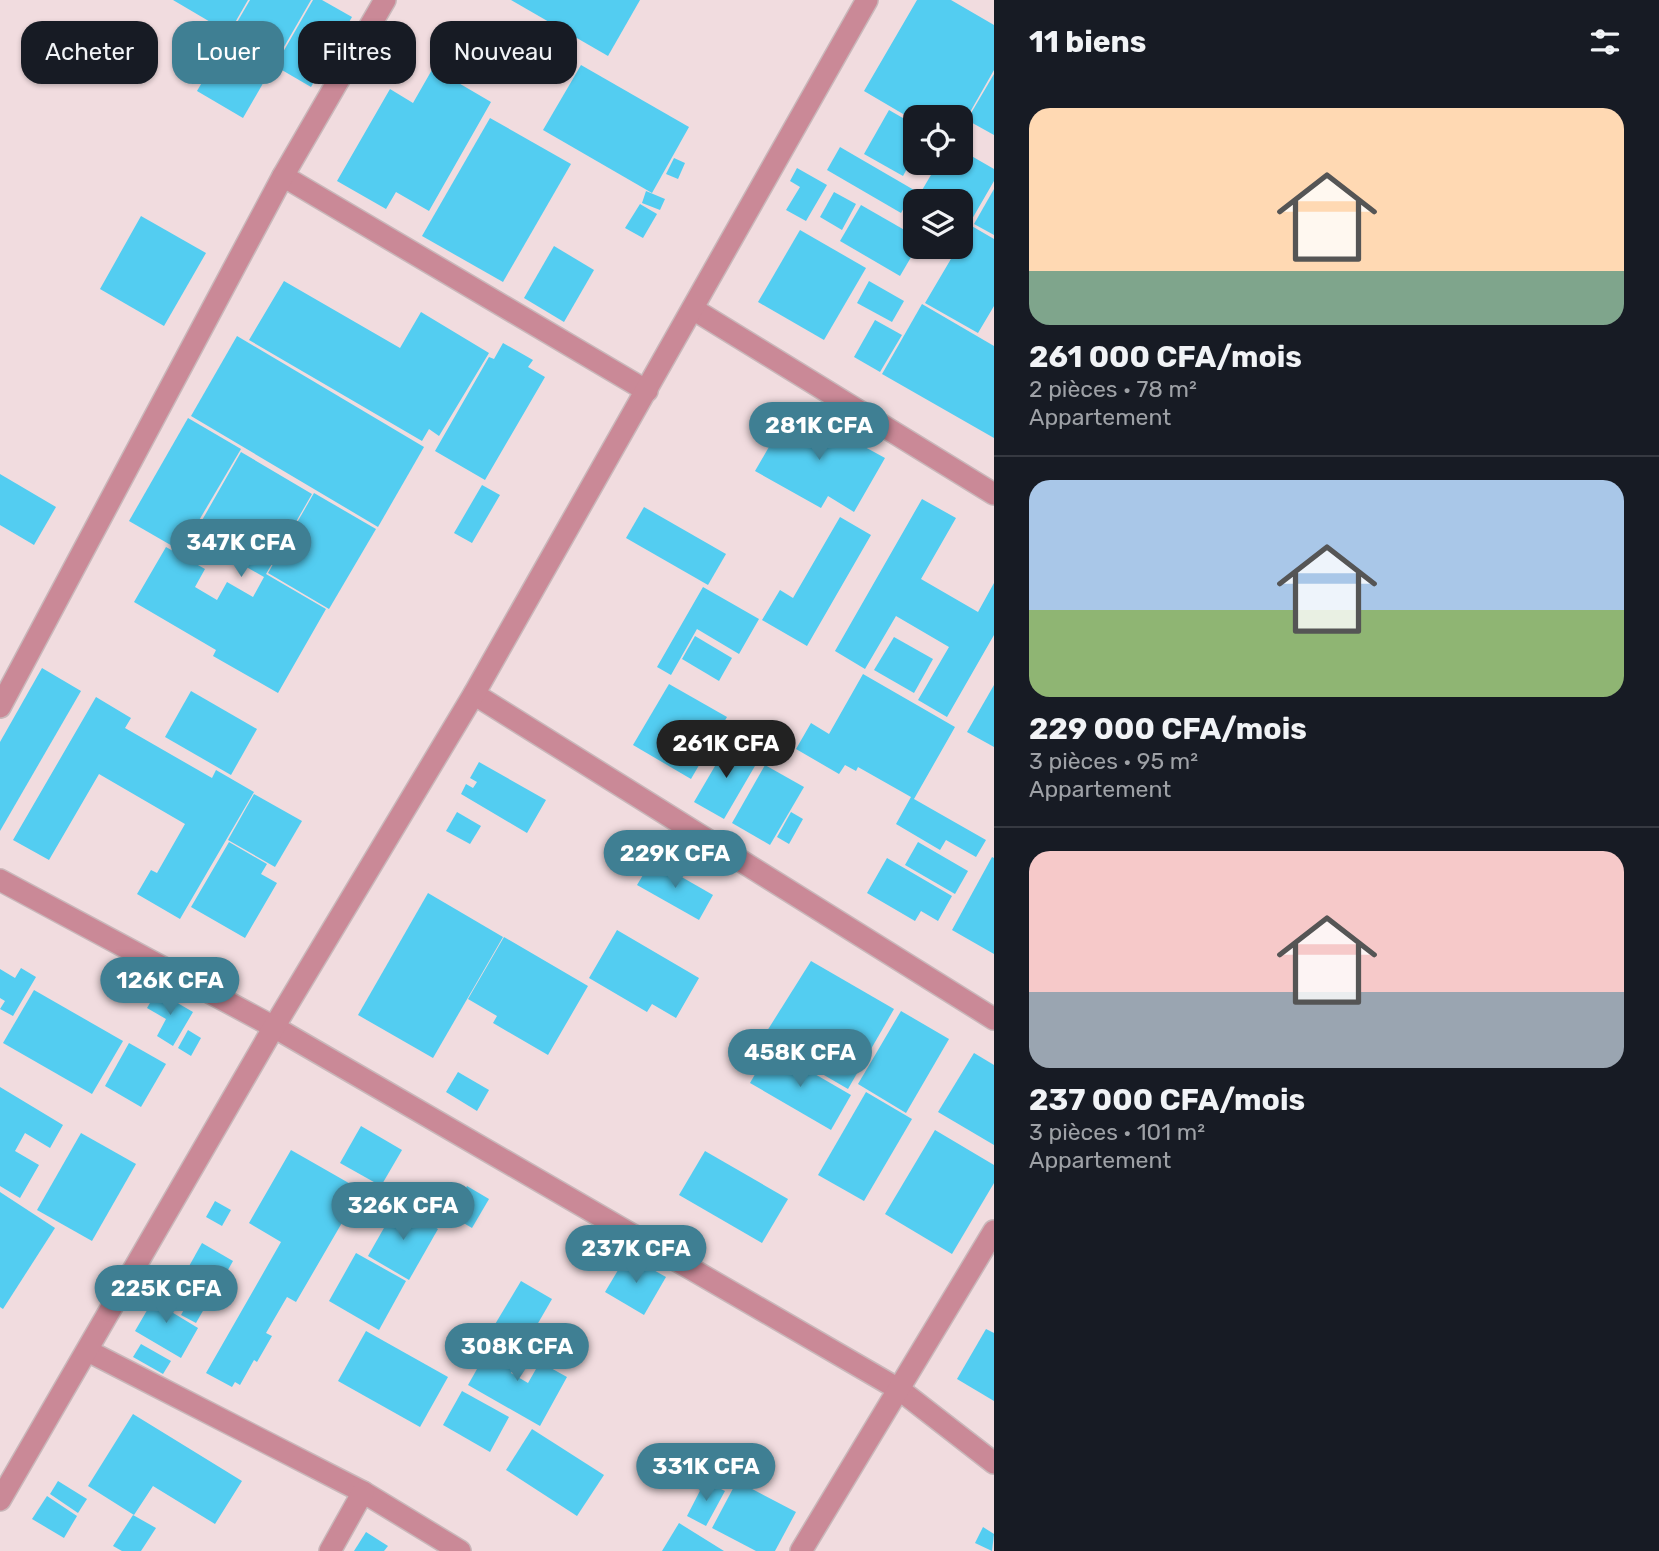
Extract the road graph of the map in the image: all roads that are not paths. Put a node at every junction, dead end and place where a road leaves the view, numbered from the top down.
1 (385, 0) edge
2 (867, 0) edge
3 (283, 176) junction
4 (693, 309) junction
5 (647, 391) junction
6 (994, 494) edge
7 (474, 694) junction
8 (0, 707) edge
9 (0, 880) edge
10 (994, 1019) edge
11 (274, 1027) junction
12 (994, 1231) edge
13 (88, 1351) junction
14 (900, 1390) junction
15 (994, 1464) edge
16 (363, 1492) junction
17 (0, 1500) edge
18 (330, 1551) edge
19 (460, 1551) edge
20 (801, 1551) edge

1 - 3 street
2 - 4 street
3 - 5 street
3 - 8 street
4 - 5 street
4 - 6 street
5 - 7 street
7 - 10 street
7 - 11 street
9 - 11 street
11 - 13 street
11 - 14 street
12 - 14 street
13 - 16 street
13 - 17 street
14 - 15 street
14 - 20 street
16 - 18 street
16 - 19 street

